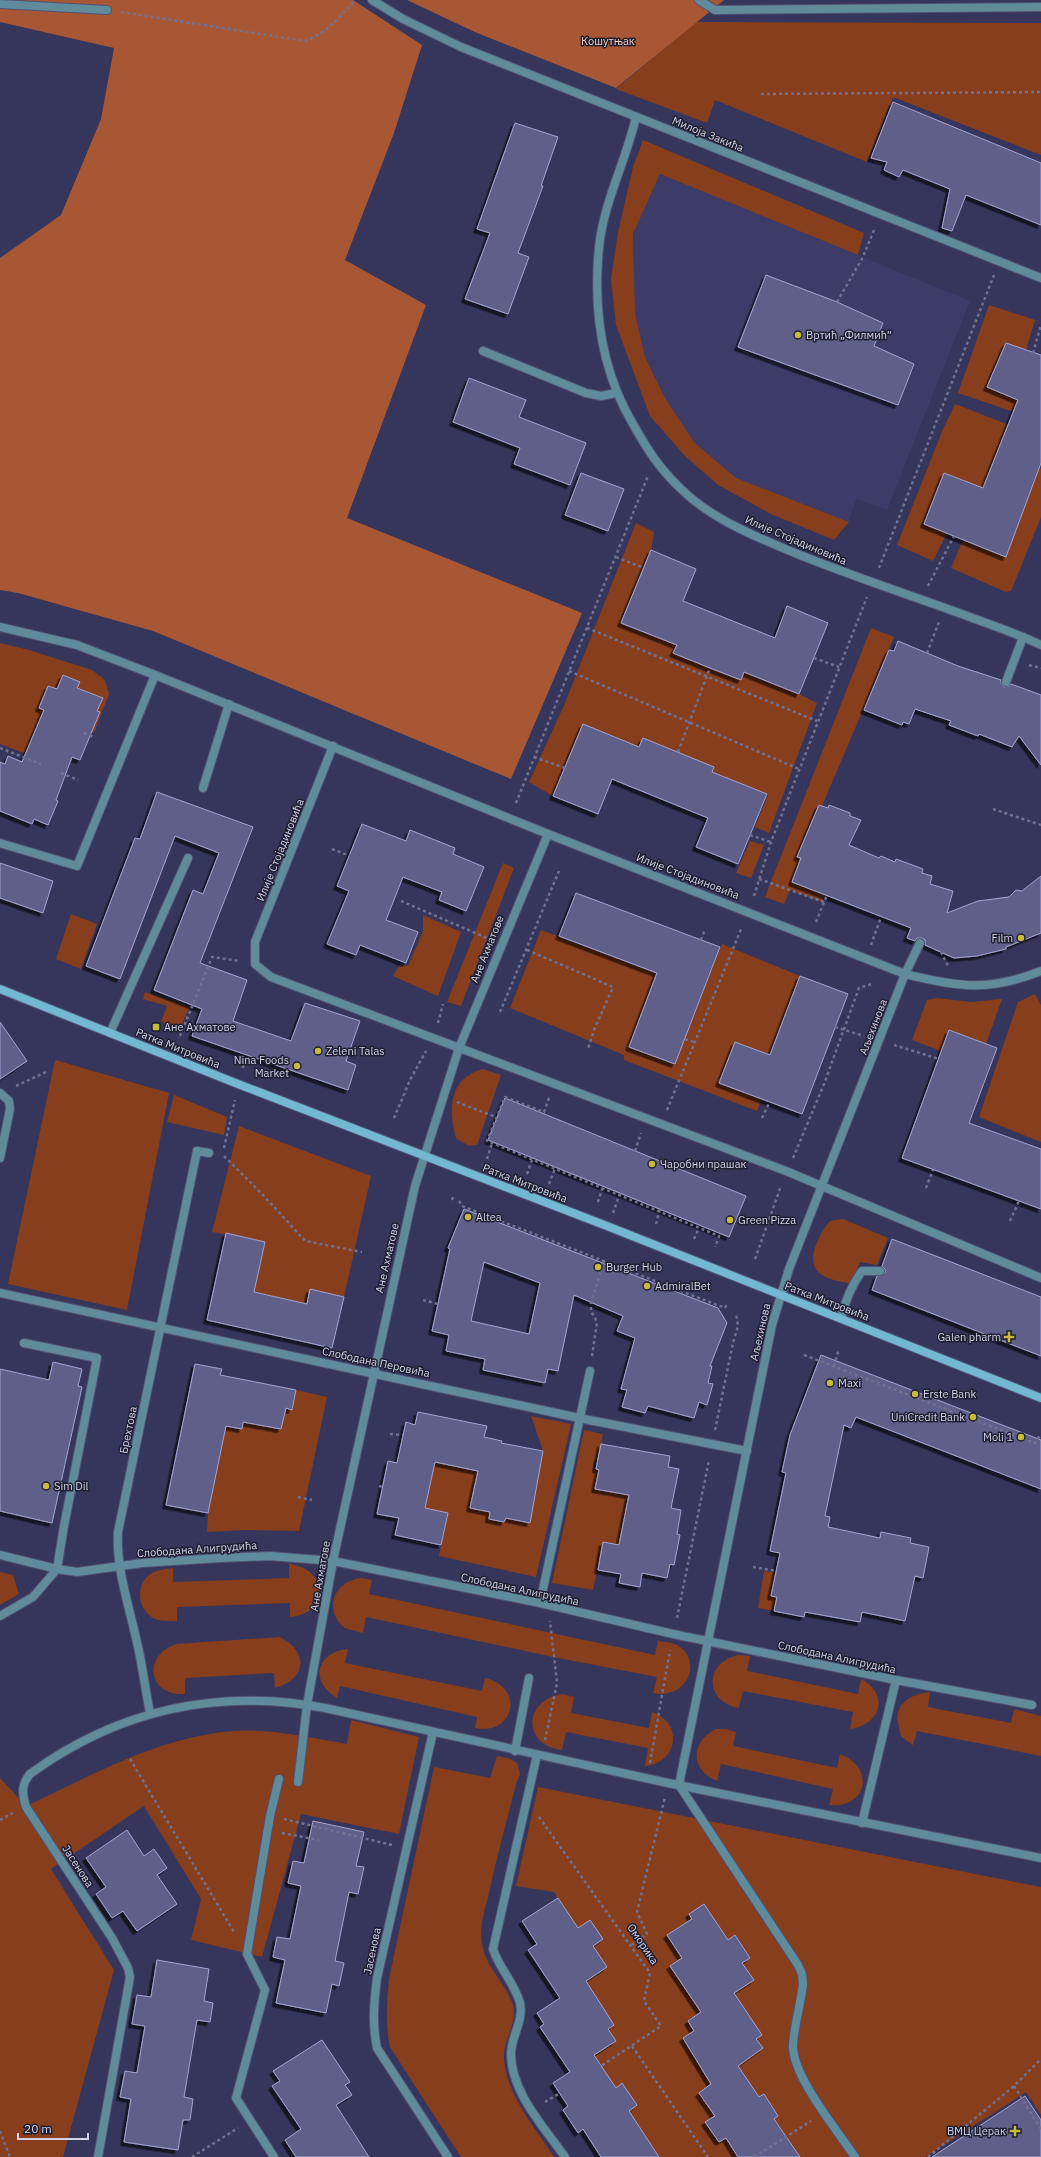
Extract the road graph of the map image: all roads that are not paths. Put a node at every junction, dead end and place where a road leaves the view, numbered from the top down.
1 (372, 0) edge
2 (699, 0) edge
3 (0, 4) edge
4 (1041, 7) edge
5 (107, 10) road end
6 (636, 117) junction
7 (1041, 278) edge
8 (483, 351) dead end
9 (616, 392) junction
10 (0, 627) edge
11 (1022, 637) junction
12 (1040, 643) edge
13 (155, 675) junction
14 (1006, 682) dead end
15 (229, 704) junction
16 (333, 746) junction
17 (203, 788) dead end
18 (548, 834) junction
19 (0, 843) edge
20 (188, 858) dead end
21 (920, 943) dead end
22 (1041, 971) edge
23 (905, 974) junction
24 (0, 990) edge
25 (110, 1033) junction
26 (459, 1048) junction
27 (0, 1093) edge
28 (209, 1153) dead end
29 (424, 1156) junction
30 (0, 1158) edge
31 (822, 1187) junction
32 (880, 1270) dead end
33 (1041, 1278) edge
34 (0, 1293) edge
35 (781, 1294) junction
36 (841, 1318) junction
37 (161, 1328) junction
38 (24, 1343) dead end
39 (590, 1371) dead end
40 (373, 1372) junction
41 (1041, 1398) edge
42 (579, 1418) junction
43 (747, 1451) junction
44 (0, 1555) edge
45 (333, 1561) junction
46 (119, 1566) junction
47 (57, 1569) junction
48 (540, 1604) junction
49 (0, 1616) edge
50 (709, 1640) junction
51 (529, 1678) dead end
52 (896, 1680) junction
53 (307, 1705) junction
54 (1032, 1705) dead end
55 (150, 1713) junction
56 (433, 1732) junction
57 (515, 1751) junction
58 (539, 1756) junction
59 (279, 1779) dead end
60 (298, 1782) dead end
61 (679, 1785) junction
62 (862, 1824) junction
63 (1041, 1858) edge
64 (98, 2157) edge
65 (274, 2157) edge
66 (448, 2157) edge
67 (565, 2157) edge
68 (854, 2157) edge

1 - 6 street, Милоја Закића
2 - 4 street
3 - 5 street
6 - 7 street, Милоја Закића
6 - 9 street, Илије Стојадиновића
8 - 9 street
9 - 11 street, Илије Стојадиновића
10 - 13 street, Илије Стојадиновића
11 - 12 street, Илије Стојадиновића
11 - 14 street
13 - 15 street, Илије Стојадиновића
13 - 19 street
15 - 16 street, Илије Стојадиновића
15 - 17 street
16 - 18 street, Илије Стојадиновића
16 - 26 street, Илије Стојадиновића
18 - 23 street, Илије Стојадиновића
18 - 26 street, Ане Ахматове
20 - 25 street
21 - 23 street, Аљехинова
22 - 23 street, Илије Стојадиновића
23 - 31 street, Аљехинова
24 - 25 main road, Ратка Митровића
25 - 29 main road, Ратка Митровића
26 - 29 street, Ане Ахматове
26 - 31 street
27 - 30 street
28 - 37 street, Брехтова
29 - 35 main road, Ратка Митровића
29 - 40 street, Ане Ахматове
31 - 33 street
31 - 35 street, Аљехинова
32 - 36 street
34 - 37 street, Слободана Перовића
35 - 36 main road, Ратка Митровића
35 - 43 street, Аљехинова
36 - 41 main road, Ратка Митровића
37 - 40 street, Слободана Перовића
37 - 46 street, Брехтова
38 - 47 street
39 - 42 street
40 - 42 street, Слободана Перовића
40 - 45 street, Ане Ахматове
42 - 43 street, Слободана Перовића
42 - 48 street
43 - 50 street, Аљехинова
44 - 47 street, Слободана Алигрудића
45 - 46 street, Слободана Алигрудића
45 - 48 street, Слободана Алигрудића
45 - 53 street, Ане Ахматове
46 - 47 street, Слободана Алигрудића
46 - 55 street, Брехтова
47 - 49 street
48 - 50 street, Слободана Алигрудића
50 - 52 street, Слободана Алигрудића
50 - 61 street, Аљехинова
51 - 57 street
52 - 54 street, Слободана Алигрудића
52 - 62 street
53 - 55 street
53 - 56 street
53 - 60 street
55 - 64 street, Јасенова
56 - 57 street
56 - 66 street, Јасенова
57 - 58 street
58 - 61 street
58 - 67 street
59 - 65 street
61 - 62 street
61 - 68 street
62 - 63 street

